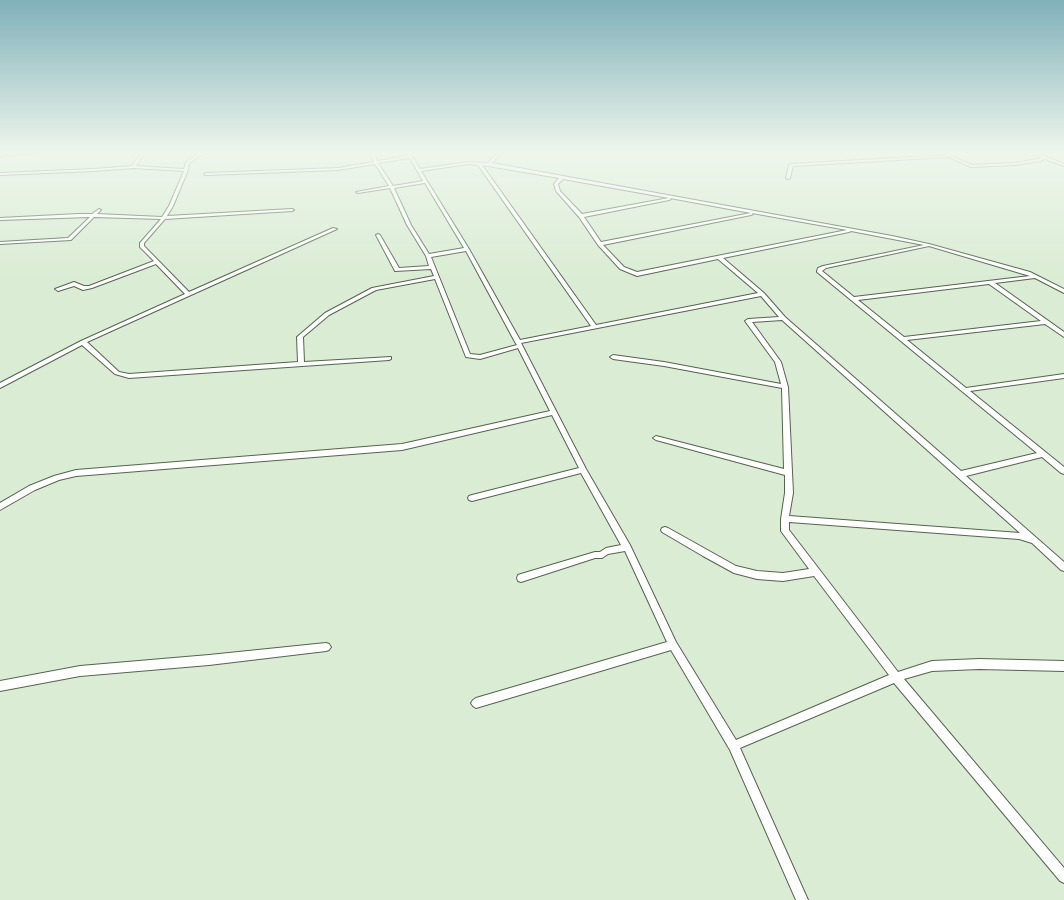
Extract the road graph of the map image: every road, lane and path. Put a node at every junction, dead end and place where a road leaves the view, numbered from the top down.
1 (176, 193) edge
2 (395, 193) edge
3 (432, 193) edge
4 (500, 193) edge
5 (561, 193) edge
6 (647, 193) edge
7 (674, 198) junction
8 (99, 210) dead end
9 (292, 210) dead end
10 (756, 213) junction
11 (94, 215) junction
12 (581, 216) junction
13 (0, 218) edge
14 (163, 218) junction
15 (335, 229) dead end
16 (853, 230) junction
17 (378, 235) dead end
18 (0, 243) edge
19 (600, 244) junction
20 (929, 245) junction
21 (467, 249) junction
22 (428, 256) junction
23 (720, 258) junction
24 (157, 262) junction
25 (432, 267) junction
26 (437, 277) junction
27 (1036, 277) junction
28 (990, 282) junction
29 (58, 289) dead end
30 (1064, 291) edge
31 (762, 294) junction
32 (189, 295) junction
33 (852, 299) junction
34 (783, 318) junction
35 (1048, 322) junction
36 (594, 326) junction
37 (1064, 335) edge
38 (901, 339) junction
39 (83, 342) junction
40 (519, 344) junction
41 (613, 357) dead end
42 (389, 358) dead end
43 (300, 363) junction
44 (1064, 376) edge
45 (0, 386) edge
46 (785, 388) junction
47 (964, 390) junction
48 (554, 413) junction
49 (656, 438) dead end
50 (1042, 454) junction
51 (583, 470) junction
52 (1064, 471) edge
53 (788, 473) junction
54 (961, 474) junction
55 (472, 498) dead end
56 (0, 507) edge
57 (785, 519) junction
58 (665, 530) dead end
59 (1034, 542) junction
60 (627, 547) junction
61 (1064, 567) edge
62 (817, 572) junction
63 (521, 578) dead end
64 (673, 645) junction
65 (326, 647) dead end
66 (1064, 666) edge
67 (896, 677) junction
68 (0, 686) edge
69 (476, 702) dead end
70 (734, 746) junction
71 (1064, 877) edge
72 (802, 900) edge

1 - 14 street
2 - 22 street
3 - 21 street
4 - 36 street
5 - 12 street
6 - 7 street
7 - 10 street
7 - 12 street
8 - 11 street
9 - 14 street
10 - 16 street
10 - 19 street
11 - 13 street
11 - 14 street
11 - 18 street
12 - 19 street
14 - 24 street
15 - 32 street
16 - 20 street
16 - 23 street
17 - 25 street
19 - 23 street
20 - 27 street
20 - 33 street
21 - 22 street
21 - 40 street
22 - 25 street
23 - 31 street
24 - 29 street
24 - 32 street
25 - 26 street
26 - 40 street
26 - 43 street
27 - 28 street
27 - 30 street
28 - 33 street
28 - 35 street
31 - 34 street
31 - 36 street
32 - 39 street
33 - 38 street
34 - 46 street
34 - 54 street
35 - 37 street
35 - 38 street
36 - 40 street
38 - 47 street
39 - 43 street
39 - 45 street
40 - 48 street
41 - 46 street
42 - 43 street
44 - 47 street
46 - 53 street
47 - 50 street
48 - 51 street
48 - 56 street
49 - 53 street
50 - 52 street
50 - 54 street
51 - 55 street
51 - 60 street
53 - 57 street
54 - 59 street
57 - 59 street
57 - 62 street
58 - 62 street
59 - 61 street
60 - 63 street
60 - 64 street
62 - 67 street
64 - 69 street
64 - 70 street
65 - 68 street
66 - 67 street
67 - 70 street
67 - 71 street
70 - 72 street

